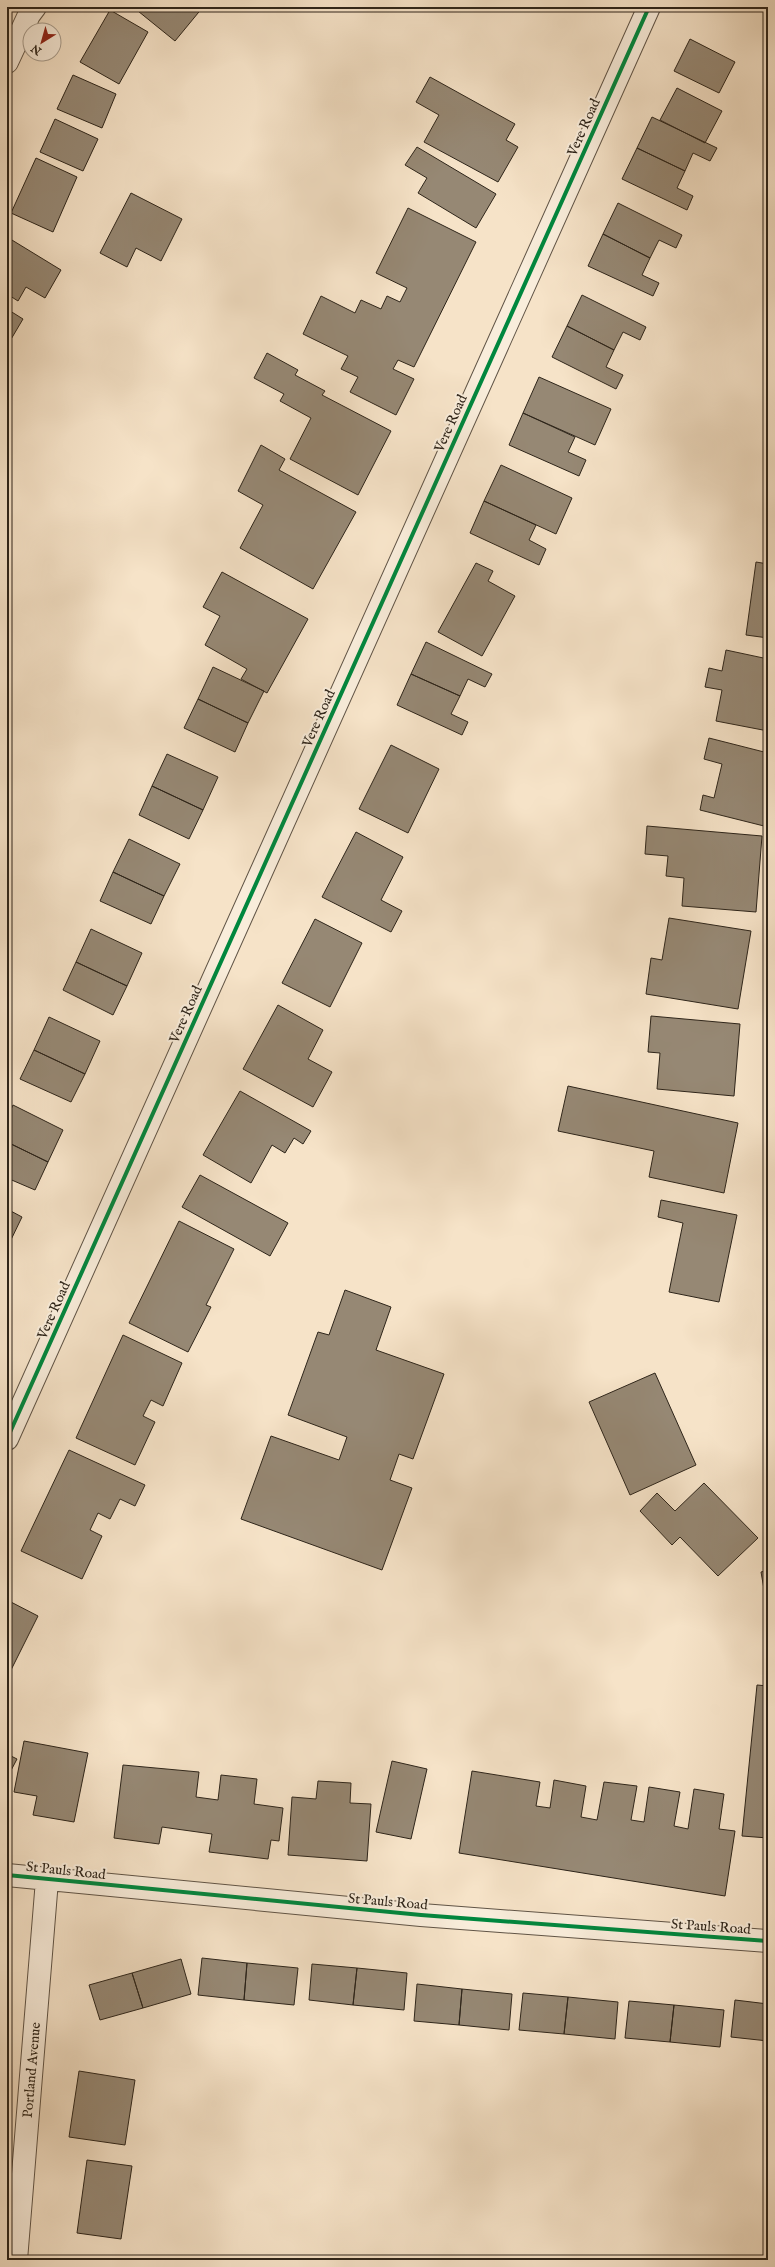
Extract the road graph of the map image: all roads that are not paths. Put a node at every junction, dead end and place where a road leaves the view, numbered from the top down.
1 (35, 7) edge
2 (649, 7) edge
3 (7, 62) edge
4 (7, 1439) edge
5 (7, 1875) edge
6 (47, 1880) junction
7 (768, 1941) edge
8 (16, 2260) edge

1 - 3 street
2 - 4 street, Vere Road
5 - 6 street, St Pauls Road
6 - 7 street, St Pauls Road
6 - 8 street, Portland Avenue

